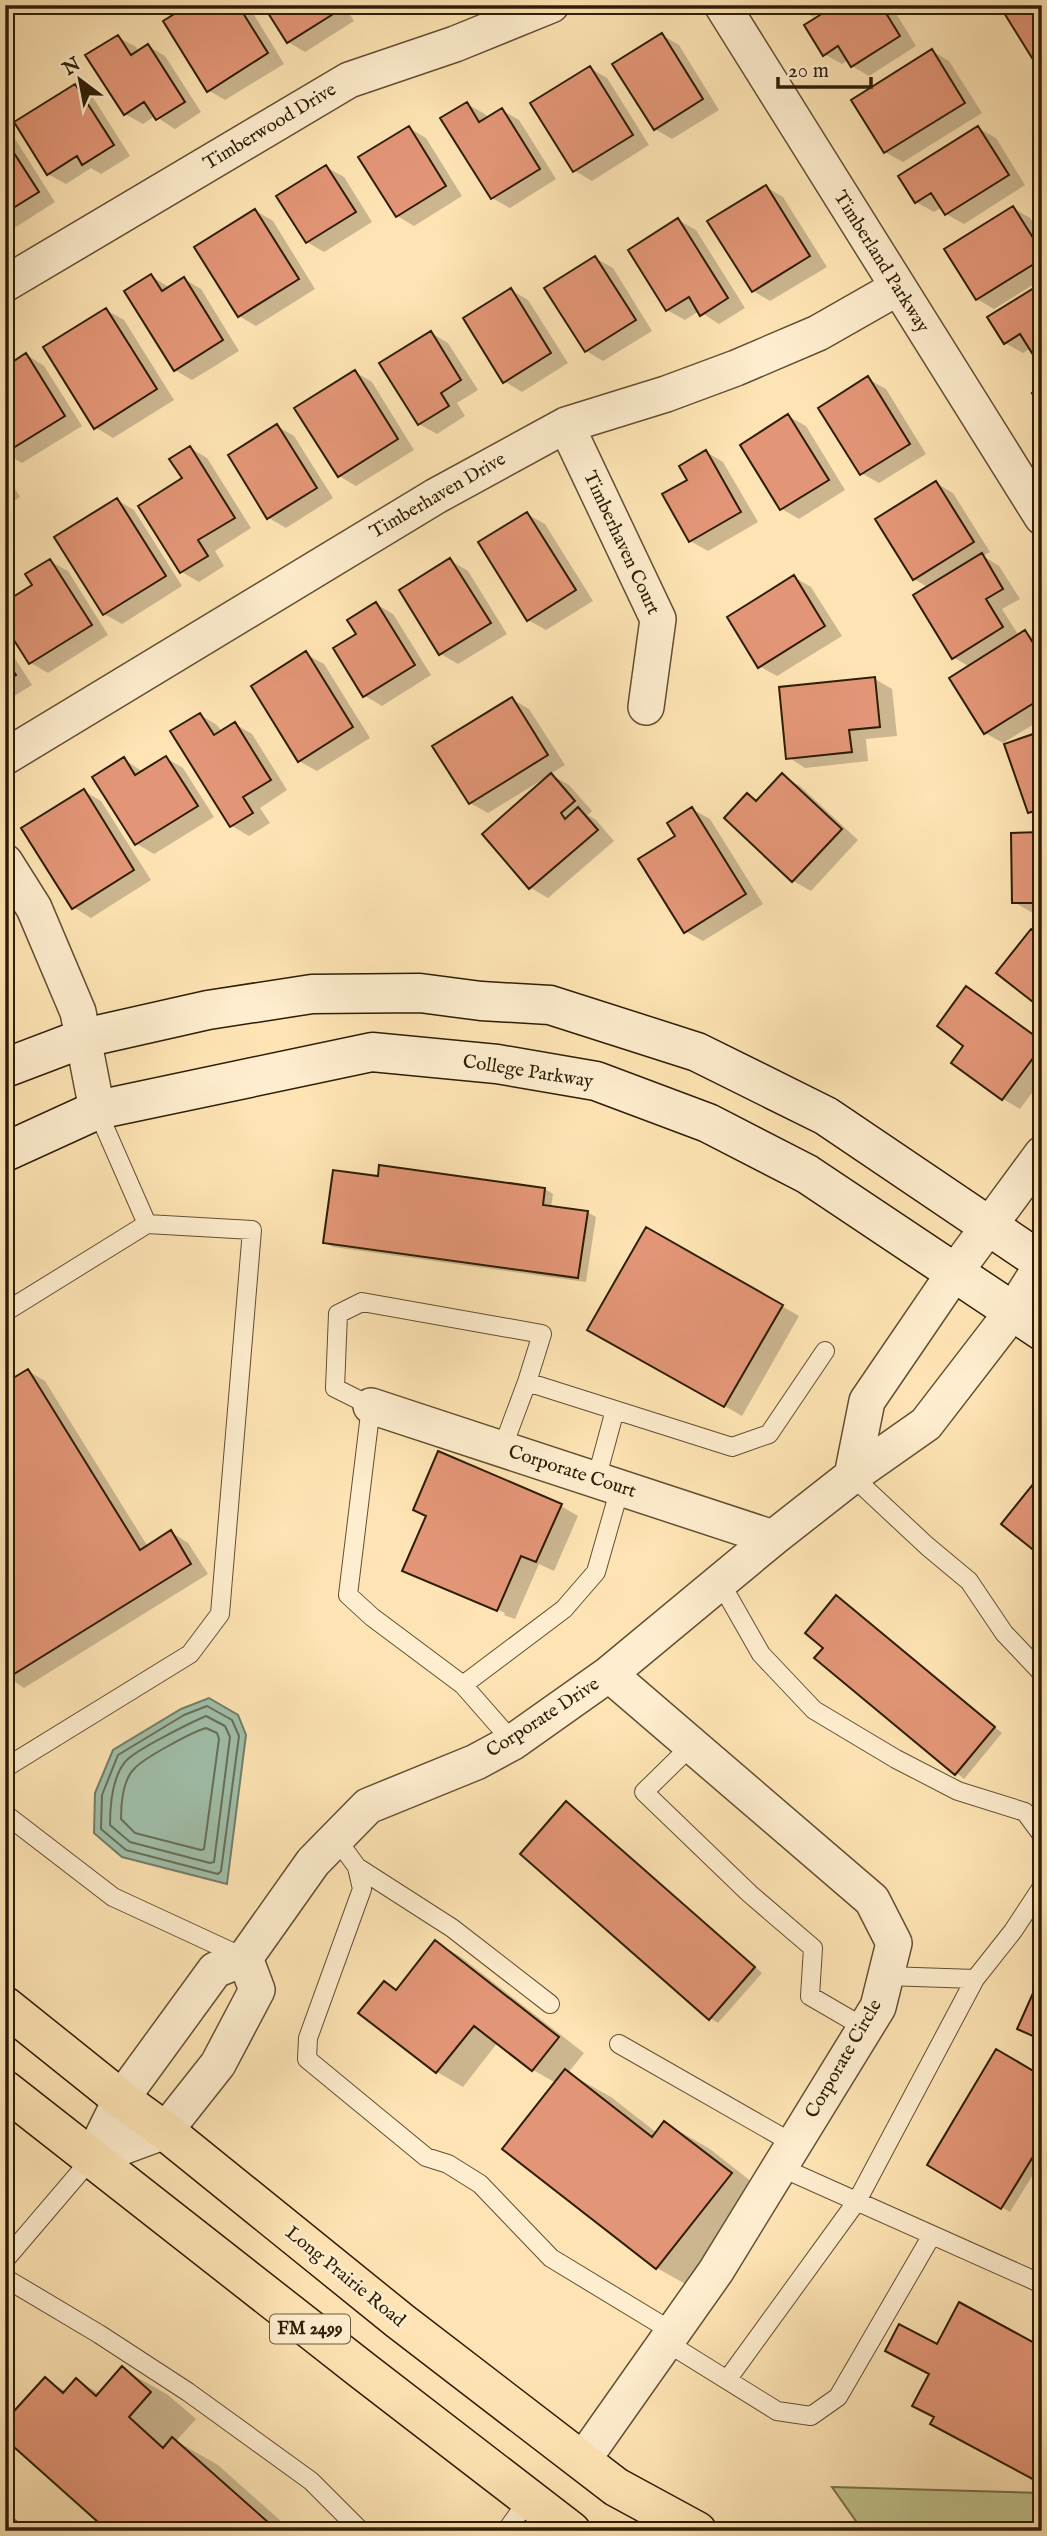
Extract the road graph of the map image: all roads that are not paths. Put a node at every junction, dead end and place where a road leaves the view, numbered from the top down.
1 (551, 5) edge
2 (722, 5) edge
3 (5, 284) edge
4 (897, 288) junction
5 (566, 425) junction
6 (1042, 517) edge
7 (646, 707) dead end
8 (5, 757) edge
9 (5, 862) edge
10 (84, 1038) junction
11 (5, 1068) edge
12 (97, 1110) junction
13 (5, 1152) edge
14 (1042, 1154) edge
15 (147, 1224) junction
16 (990, 1226) junction
17 (1042, 1264) edge
18 (955, 1272) junction
19 (5, 1312) edge
20 (1027, 1321) edge
21 (825, 1351) dead end
22 (527, 1382) junction
23 (371, 1406) junction
24 (615, 1410) junction
25 (502, 1449) junction
26 (852, 1476) junction
27 (608, 1484) junction
28 (773, 1538) junction
29 (720, 1582) junction
30 (609, 1674) junction
31 (1042, 1674) edge
32 (463, 1685) junction
33 (513, 1742) junction
34 (692, 1745) junction
35 (5, 1768) edge
36 (5, 1814) edge
37 (1042, 1835) edge
38 (336, 1838) junction
39 (357, 1867) junction
40 (1042, 1887) edge
41 (245, 1958) junction
42 (886, 1976) junction
43 (975, 1979) junction
44 (550, 2004) dead end
45 (5, 2006) edge
46 (865, 2028) junction
47 (619, 2044) dead end
48 (5, 2090) edge
49 (121, 2099) junction
50 (165, 2130) junction
51 (787, 2155) junction
52 (92, 2158) junction
53 (857, 2202) junction
54 (932, 2235) junction
55 (5, 2260) edge
56 (5, 2277) edge
57 (1042, 2284) edge
58 (669, 2337) junction
59 (727, 2380) junction
60 (582, 2460) junction
61 (529, 2499) junction
62 (5, 2524) edge
63 (14, 2531) edge
64 (361, 2531) edge
65 (506, 2531) edge
66 (571, 2531) edge
67 (697, 2531) edge

1 - 3 street, Timberwood Drive
2 - 4 street, Timberland Parkway
4 - 5 street, Timberhaven Drive
4 - 6 street, Timberland Parkway
5 - 7 street, Timberhaven Court
5 - 8 street, Timberhaven Drive
9 - 10 street
10 - 11 main road
10 - 12 street
10 - 16 main road
12 - 13 main road, College Parkway
12 - 15 lane
12 - 18 main road, College Parkway
14 - 16 street
15 - 19 lane
15 - 35 lane
16 - 17 main road
16 - 18 street
17 - 20 street
18 - 20 main road, College Parkway
18 - 26 street
20 - 26 street, Corporate Drive
21 - 24 lane
22 - 23 lane
22 - 24 lane
22 - 25 lane
23 - 25 street, Corporate Court
23 - 32 lane
24 - 27 lane
25 - 27 street, Corporate Court
26 - 28 street, Corporate Drive
26 - 31 lane
27 - 28 street, Corporate Court
27 - 32 lane
28 - 29 street, Corporate Drive
29 - 30 street, Corporate Drive
29 - 37 lane
30 - 33 street, Corporate Drive
30 - 34 street, Corporate Circle
32 - 33 lane
33 - 38 street, Corporate Drive
34 - 42 street, Corporate Circle
34 - 46 lane
36 - 41 lane
38 - 39 lane
38 - 41 street, Corporate Drive
39 - 44 lane
39 - 58 lane
40 - 43 lane
41 - 49 street
41 - 50 street
42 - 43 lane
42 - 46 street, Corporate Circle
43 - 53 lane
45 - 49 main road, Long Prairie Road / FM 2499
46 - 51 street, Corporate Circle
47 - 51 lane
48 - 52 main road, FM 2499
49 - 50 main road, Long Prairie Road / FM 2499
49 - 52 street
50 - 52 street
50 - 60 main road, Long Prairie Road / FM 2499
51 - 53 lane
51 - 58 street, Corporate Circle
52 - 55 lane
52 - 61 main road, FM 2499
53 - 54 lane
53 - 59 lane
54 - 57 lane
54 - 59 lane
56 - 64 lane
58 - 59 lane
58 - 60 street, Corporate Circle
60 - 67 main road, Long Prairie Road / FM 2499
61 - 65 lane
61 - 66 main road, FM 2499
62 - 63 lane

